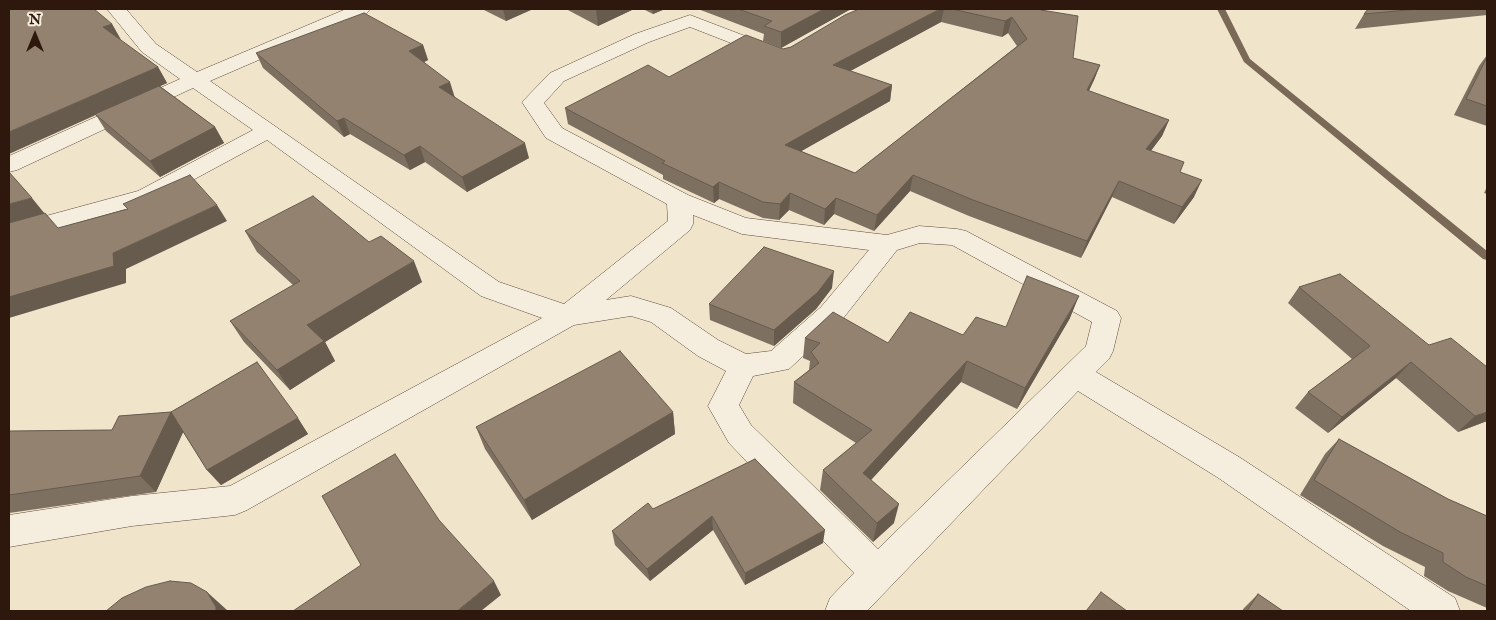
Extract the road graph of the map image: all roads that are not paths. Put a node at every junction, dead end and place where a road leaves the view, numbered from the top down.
1 (116, 9) edge
2 (361, 9) edge
3 (708, 9) edge
4 (690, 20) junction
5 (790, 53) edge
6 (195, 80) junction
7 (268, 131) junction
8 (9, 165) edge
9 (679, 200) junction
10 (9, 234) edge
11 (888, 244) junction
12 (568, 316) junction
13 (743, 366) junction
14 (1075, 374) junction
15 (9, 531) edge
16 (878, 573) junction
17 (1442, 610) edge
18 (843, 611) edge

1 - 6 street
2 - 6 street
3 - 4 street
4 - 5 street
4 - 9 street
6 - 7 street
6 - 8 street
7 - 10 street
7 - 12 street
9 - 11 street
9 - 12 street
11 - 13 street
11 - 14 street
12 - 13 street
12 - 15 street
13 - 16 street
14 - 16 street
14 - 17 street
16 - 18 street

